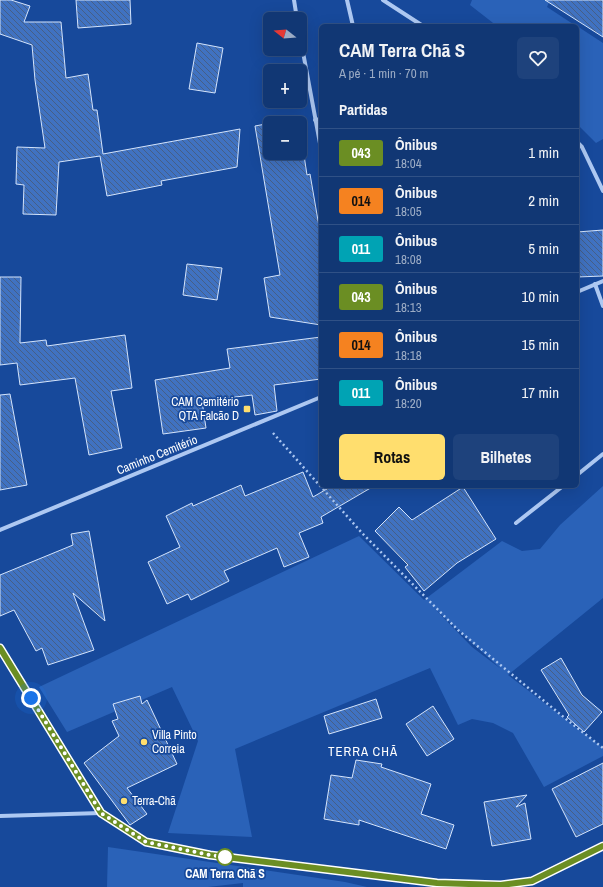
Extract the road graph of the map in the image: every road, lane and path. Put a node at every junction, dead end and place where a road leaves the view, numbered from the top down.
1 (294, 0) edge
2 (347, 0) edge
3 (384, 0) edge
4 (296, 12) edge
5 (353, 24) edge
6 (420, 24) edge
7 (304, 56) edge
8 (319, 119) edge
9 (315, 120) junction
10 (319, 139) edge
11 (579, 144) edge
12 (603, 191) edge
13 (603, 281) edge
14 (595, 284) junction
15 (579, 291) edge
16 (603, 306) edge
17 (319, 399) edge
18 (264, 422) junction
19 (603, 454) edge
20 (579, 473) edge
21 (319, 484) edge
22 (322, 488) edge
23 (560, 488) edge
24 (516, 523) dead end
25 (0, 530) edge
26 (0, 648) edge
27 (603, 748) edge
28 (101, 813) junction
29 (0, 816) edge
30 (603, 846) edge

1 - 4 street
2 - 5 street
3 - 6 street
7 - 9 street
8 - 9 street
9 - 10 street
11 - 12 street
13 - 14 street
14 - 15 street
14 - 16 street
17 - 18 street, Caminho Cemitério
18 - 21 path
18 - 25 street, Caminho Cemitério
19 - 20 street
22 - 27 path
23 - 24 street
26 - 28 street
28 - 29 street
28 - 30 street

